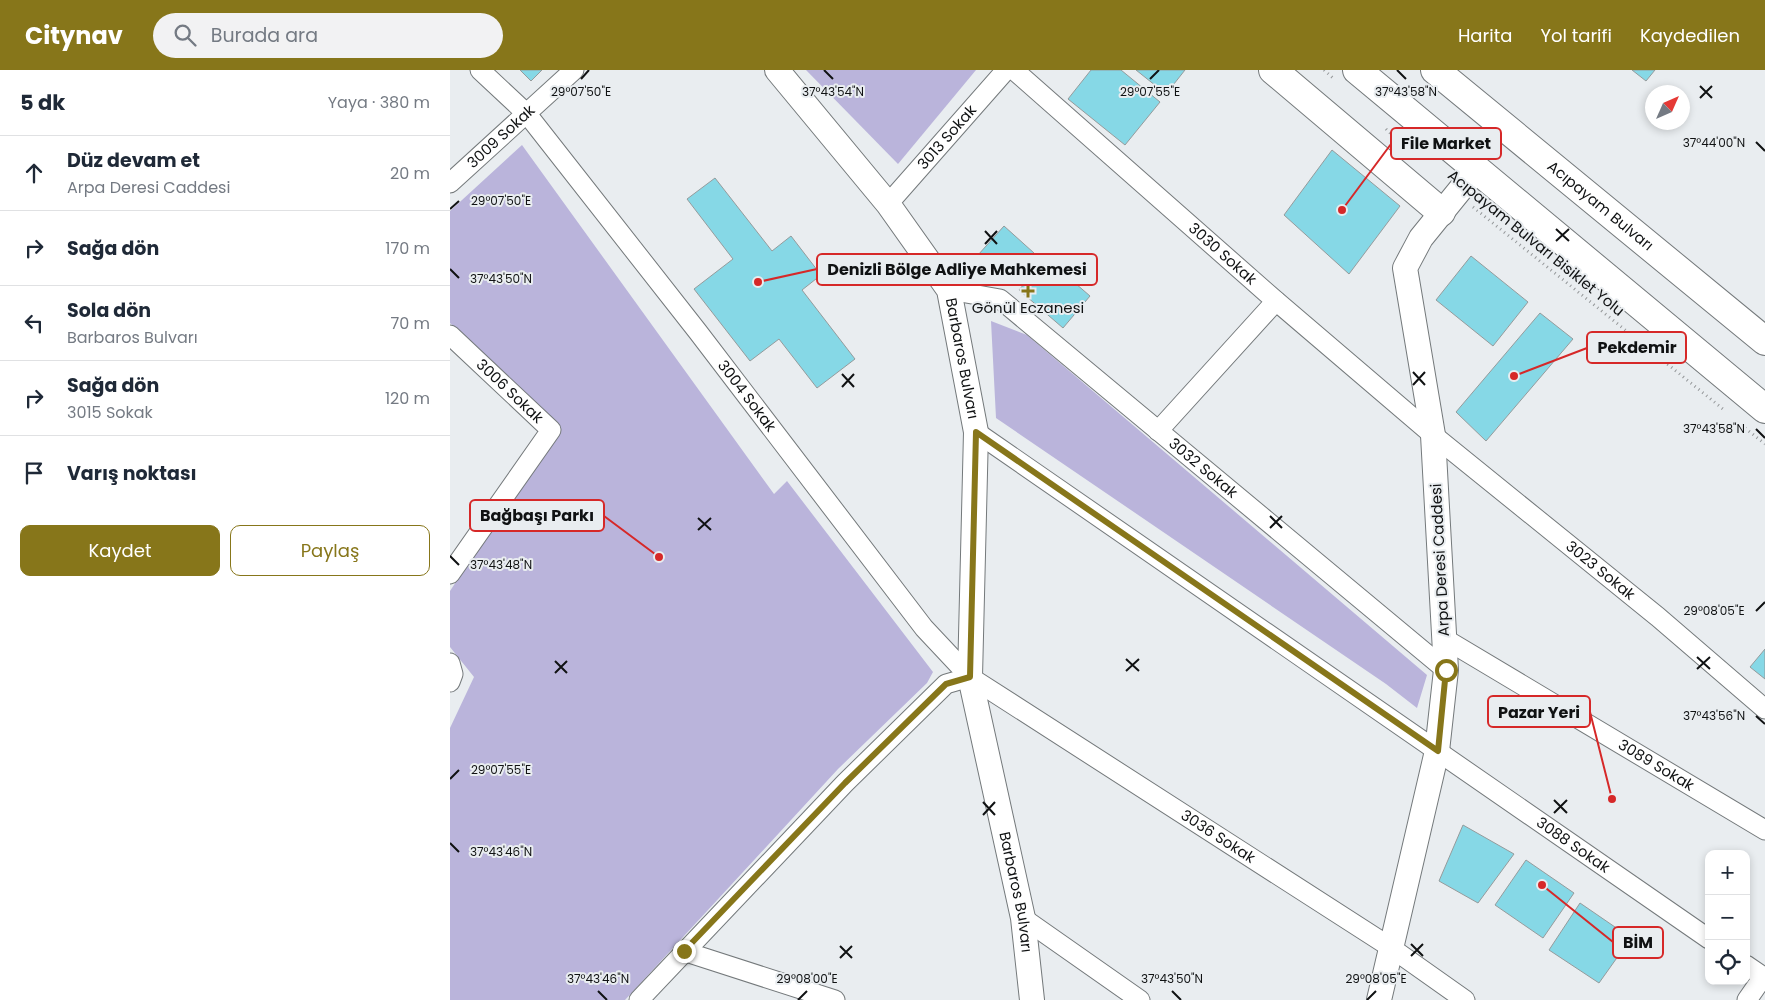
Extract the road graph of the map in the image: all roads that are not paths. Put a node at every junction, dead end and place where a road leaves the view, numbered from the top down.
1 (480, 70) edge
2 (574, 70) edge
3 (777, 70) edge
4 (1006, 70) edge
5 (1014, 70) edge
6 (1273, 70) edge
7 (1449, 74) edge
8 (1349, 76) edge
9 (527, 114) junction
10 (1477, 169) junction
11 (450, 183) edge
12 (1448, 202) junction
13 (888, 204) junction
14 (949, 290) junction
15 (1276, 301) junction
16 (450, 335) edge
17 (1765, 341) edge
18 (1765, 409) edge
19 (1158, 431) junction
20 (976, 432) junction
21 (1433, 434) junction
22 (450, 574) edge
23 (1444, 639) junction
24 (450, 663) edge
25 (1446, 670) junction
26 (970, 677) junction
27 (450, 682) edge
28 (1765, 709) edge
29 (1438, 751) junction
30 (1765, 830) edge
31 (1023, 918) junction
32 (1705, 936) edge
33 (1390, 947) junction
34 (684, 951) junction
35 (1750, 968) edge
36 (1764, 977) edge
37 (639, 1000) edge
38 (835, 1000) edge
39 (1032, 1000) edge
40 (1140, 1000) edge
41 (1379, 1000) edge
42 (1465, 1000) edge
43 (1747, 1000) edge

1 - 9 street, 3004 Sokak
2 - 9 street, 3009 Sokak
3 - 13 street, Barbaros Bulvarı
4 - 13 street, 3013 Sokak
5 - 15 street, 3030 Sokak
6 - 12 main road
7 - 17 main road, Acıpayam Bulvarı
8 - 10 main road
9 - 11 street, 3009 Sokak
9 - 26 street, 3004 Sokak
10 - 12 street, Arpa Deresi Caddesi
10 - 18 main road
12 - 21 street, Arpa Deresi Caddesi
13 - 14 street, Barbaros Bulvarı
14 - 19 street, 3032 Sokak
14 - 20 street, Barbaros Bulvarı
15 - 19 street
15 - 21 street, 3030 Sokak
16 - 22 street, 3006 Sokak
19 - 25 street, 3032 Sokak
20 - 26 street, Barbaros Bulvarı
20 - 29 street, 3088 Sokak
21 - 23 street, Arpa Deresi Caddesi
21 - 28 street, 3023 Sokak
23 - 25 street, Arpa Deresi Caddesi
23 - 30 street, 3089 Sokak
24 - 27 street
25 - 29 street, Arpa Deresi Caddesi
26 - 31 street, Barbaros Bulvarı
26 - 33 street, 3036 Sokak
26 - 34 street
29 - 32 street, 3088 Sokak
29 - 33 street, Arpa Deresi Caddesi
31 - 39 street, Barbaros Bulvarı
31 - 40 street
33 - 41 street, Arpa Deresi Caddesi
33 - 42 street, 3036 Sokak
34 - 37 street
34 - 38 street
35 - 36 street
36 - 43 street

